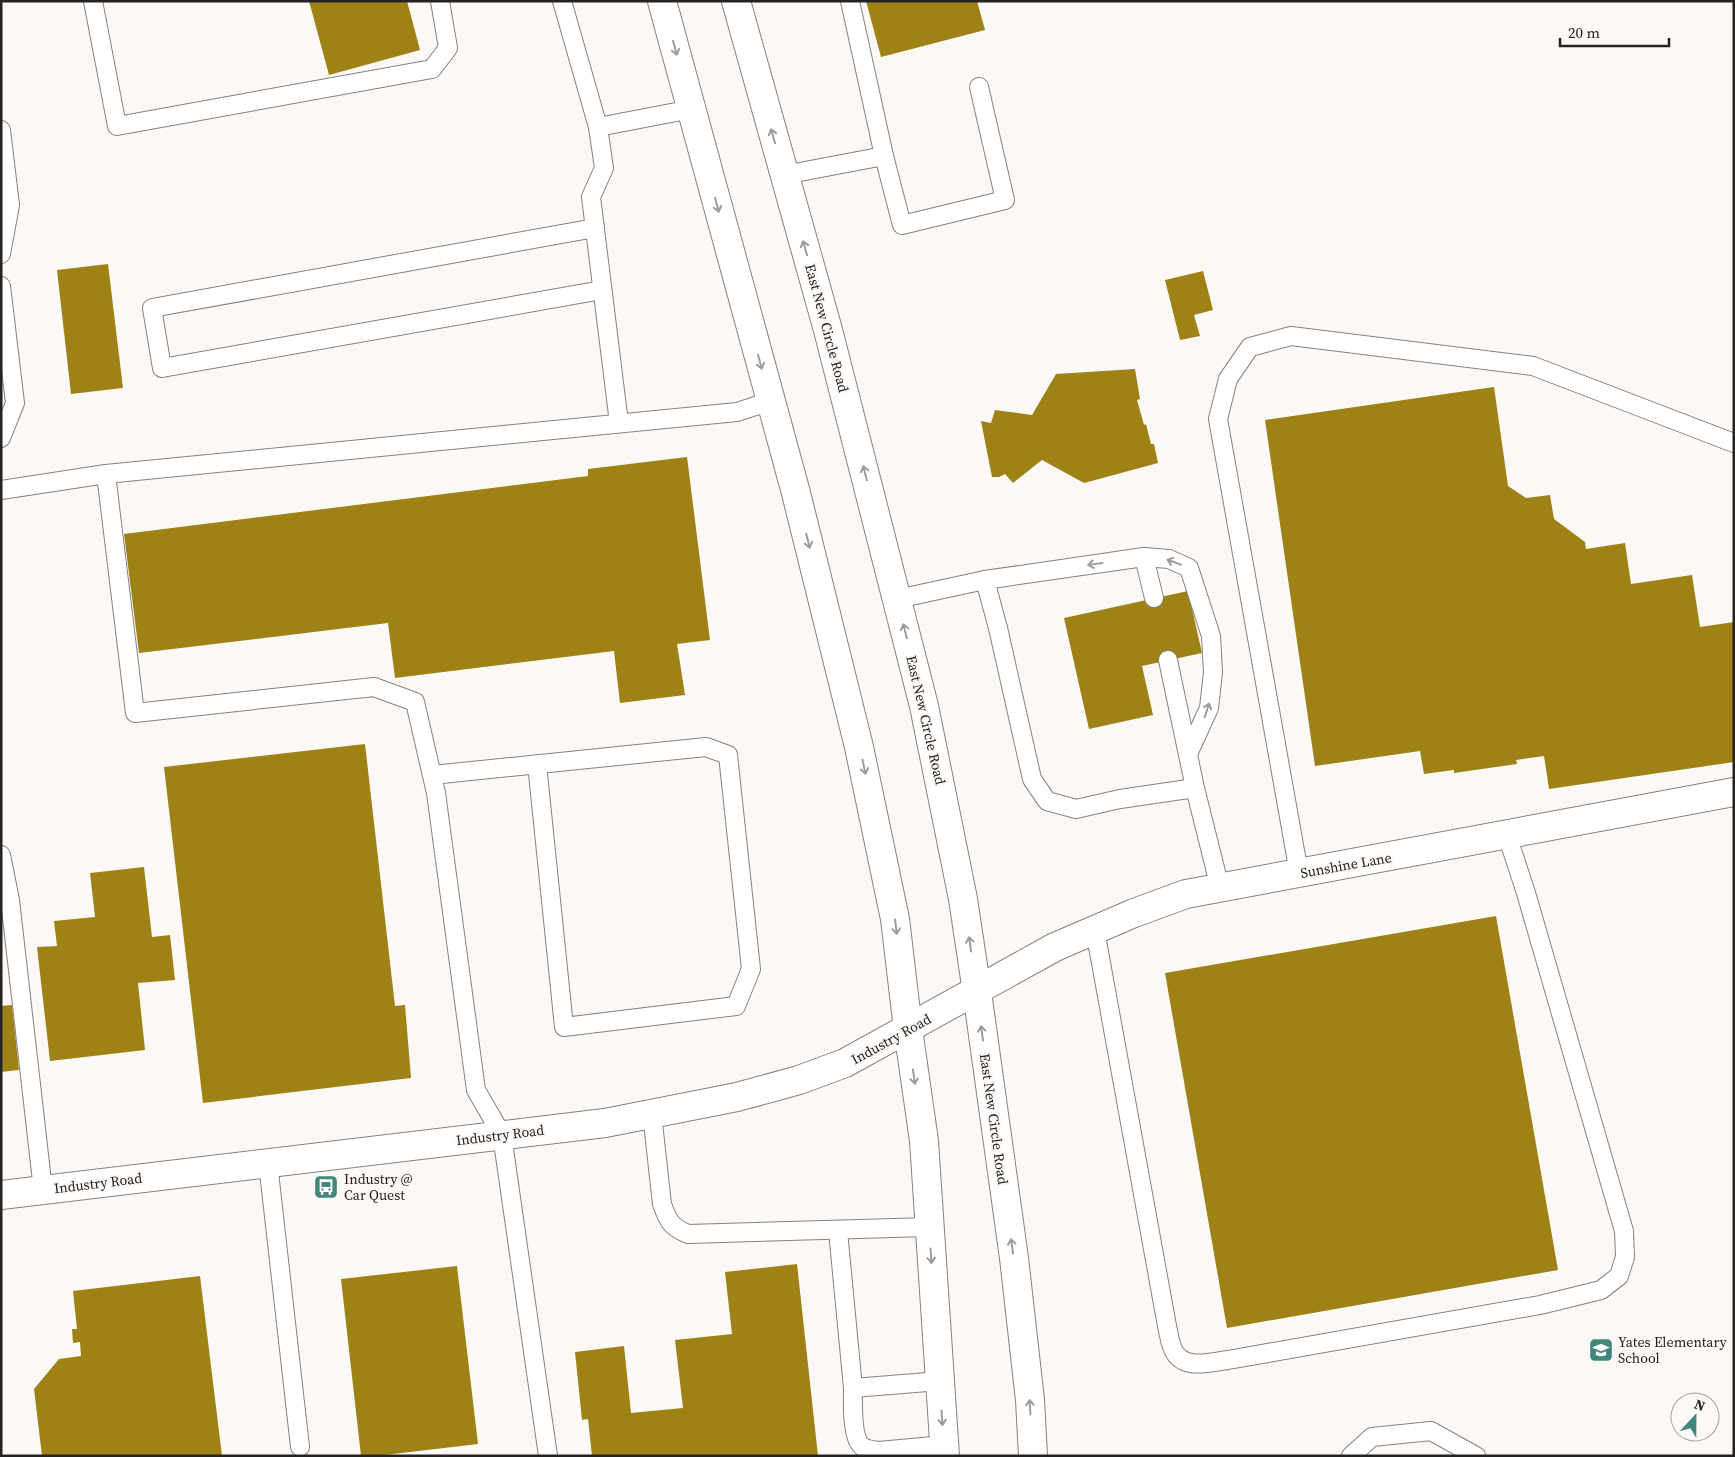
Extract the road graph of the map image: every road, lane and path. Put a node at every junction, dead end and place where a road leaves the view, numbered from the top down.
1 (94, 1) edge
2 (440, 1) edge
3 (562, 1) edge
4 (662, 1) edge
5 (736, 1) edge
6 (850, 1) edge
7 (979, 88) dead end
8 (692, 109) junction
9 (598, 127) junction
10 (1, 130) edge
11 (884, 156) junction
12 (784, 175) junction
13 (595, 228) junction
14 (1, 254) edge
15 (1, 286) edge
16 (602, 290) junction
17 (4, 339) edge
18 (771, 401) junction
19 (620, 424) junction
20 (1, 438) edge
21 (1734, 443) edge
22 (106, 474) junction
23 (1, 490) edge
24 (1144, 558) junction
25 (985, 580) junction
26 (1154, 598) dead end
27 (897, 599) junction
28 (1168, 660) dead end
29 (1188, 754) junction
30 (536, 764) junction
31 (432, 775) junction
32 (1195, 788) junction
33 (1734, 792) edge
34 (1507, 835) junction
35 (1, 855) edge
36 (1299, 873) junction
37 (1220, 888) junction
38 (1095, 930) junction
39 (977, 992) junction
40 (908, 1029) junction
41 (652, 1114) junction
42 (502, 1135) junction
43 (268, 1163) junction
44 (43, 1190) junction
45 (1, 1195) edge
46 (929, 1228) junction
47 (838, 1231) junction
48 (940, 1381) junction
49 (852, 1388) junction
50 (300, 1447) dead end
51 (944, 1450) edge
52 (548, 1456) edge
53 (1033, 1456) edge
54 (1351, 1456) edge
55 (1476, 1456) edge

1 - 2 lane
3 - 9 lane
4 -> 8 main road
12 -> 5 main road, East New Circle Road
6 - 11 lane
7 - 11 lane
8 - 9 lane
8 -> 18 main road
9 - 13 lane
10 - 14 lane
11 - 12 lane
27 -> 12 main road, East New Circle Road
13 - 16 lane
13 - 16 lane
15 - 17 lane
16 - 19 lane
17 - 20 lane
18 - 19 lane
18 -> 40 main road
19 - 22 lane
21 - 36 lane
22 - 23 lane
22 - 31 lane
24 -> 25 lane
24 - 26 lane
29 -> 24 lane
25 - 27 lane
25 - 32 lane
39 -> 27 main road, East New Circle Road
28 - 29 lane
29 - 32 lane
30 - 30 lane
30 - 31 lane
31 - 42 lane
32 - 37 lane
33 - 34 main road, Sunshine Lane
34 - 36 main road, Sunshine Lane
34 - 38 lane
35 - 44 lane
36 - 37 main road, Sunshine Lane
37 - 38 main road, Sunshine Lane
38 - 39 main road, Sunshine Lane
39 - 40 main road, Industry Road
53 -> 39 main road, East New Circle Road
40 - 41 main road, Industry Road
40 -> 46 main road
41 - 42 main road, Industry Road
41 - 47 lane
42 - 43 main road, Industry Road
42 - 52 lane
43 - 44 main road, Industry Road
43 - 50 lane
44 - 45 main road, Industry Road
46 - 47 lane
46 -> 48 main road
47 - 49 lane
48 - 49 lane
48 -> 51 main road
49 - 51 lane
54 - 55 lane

